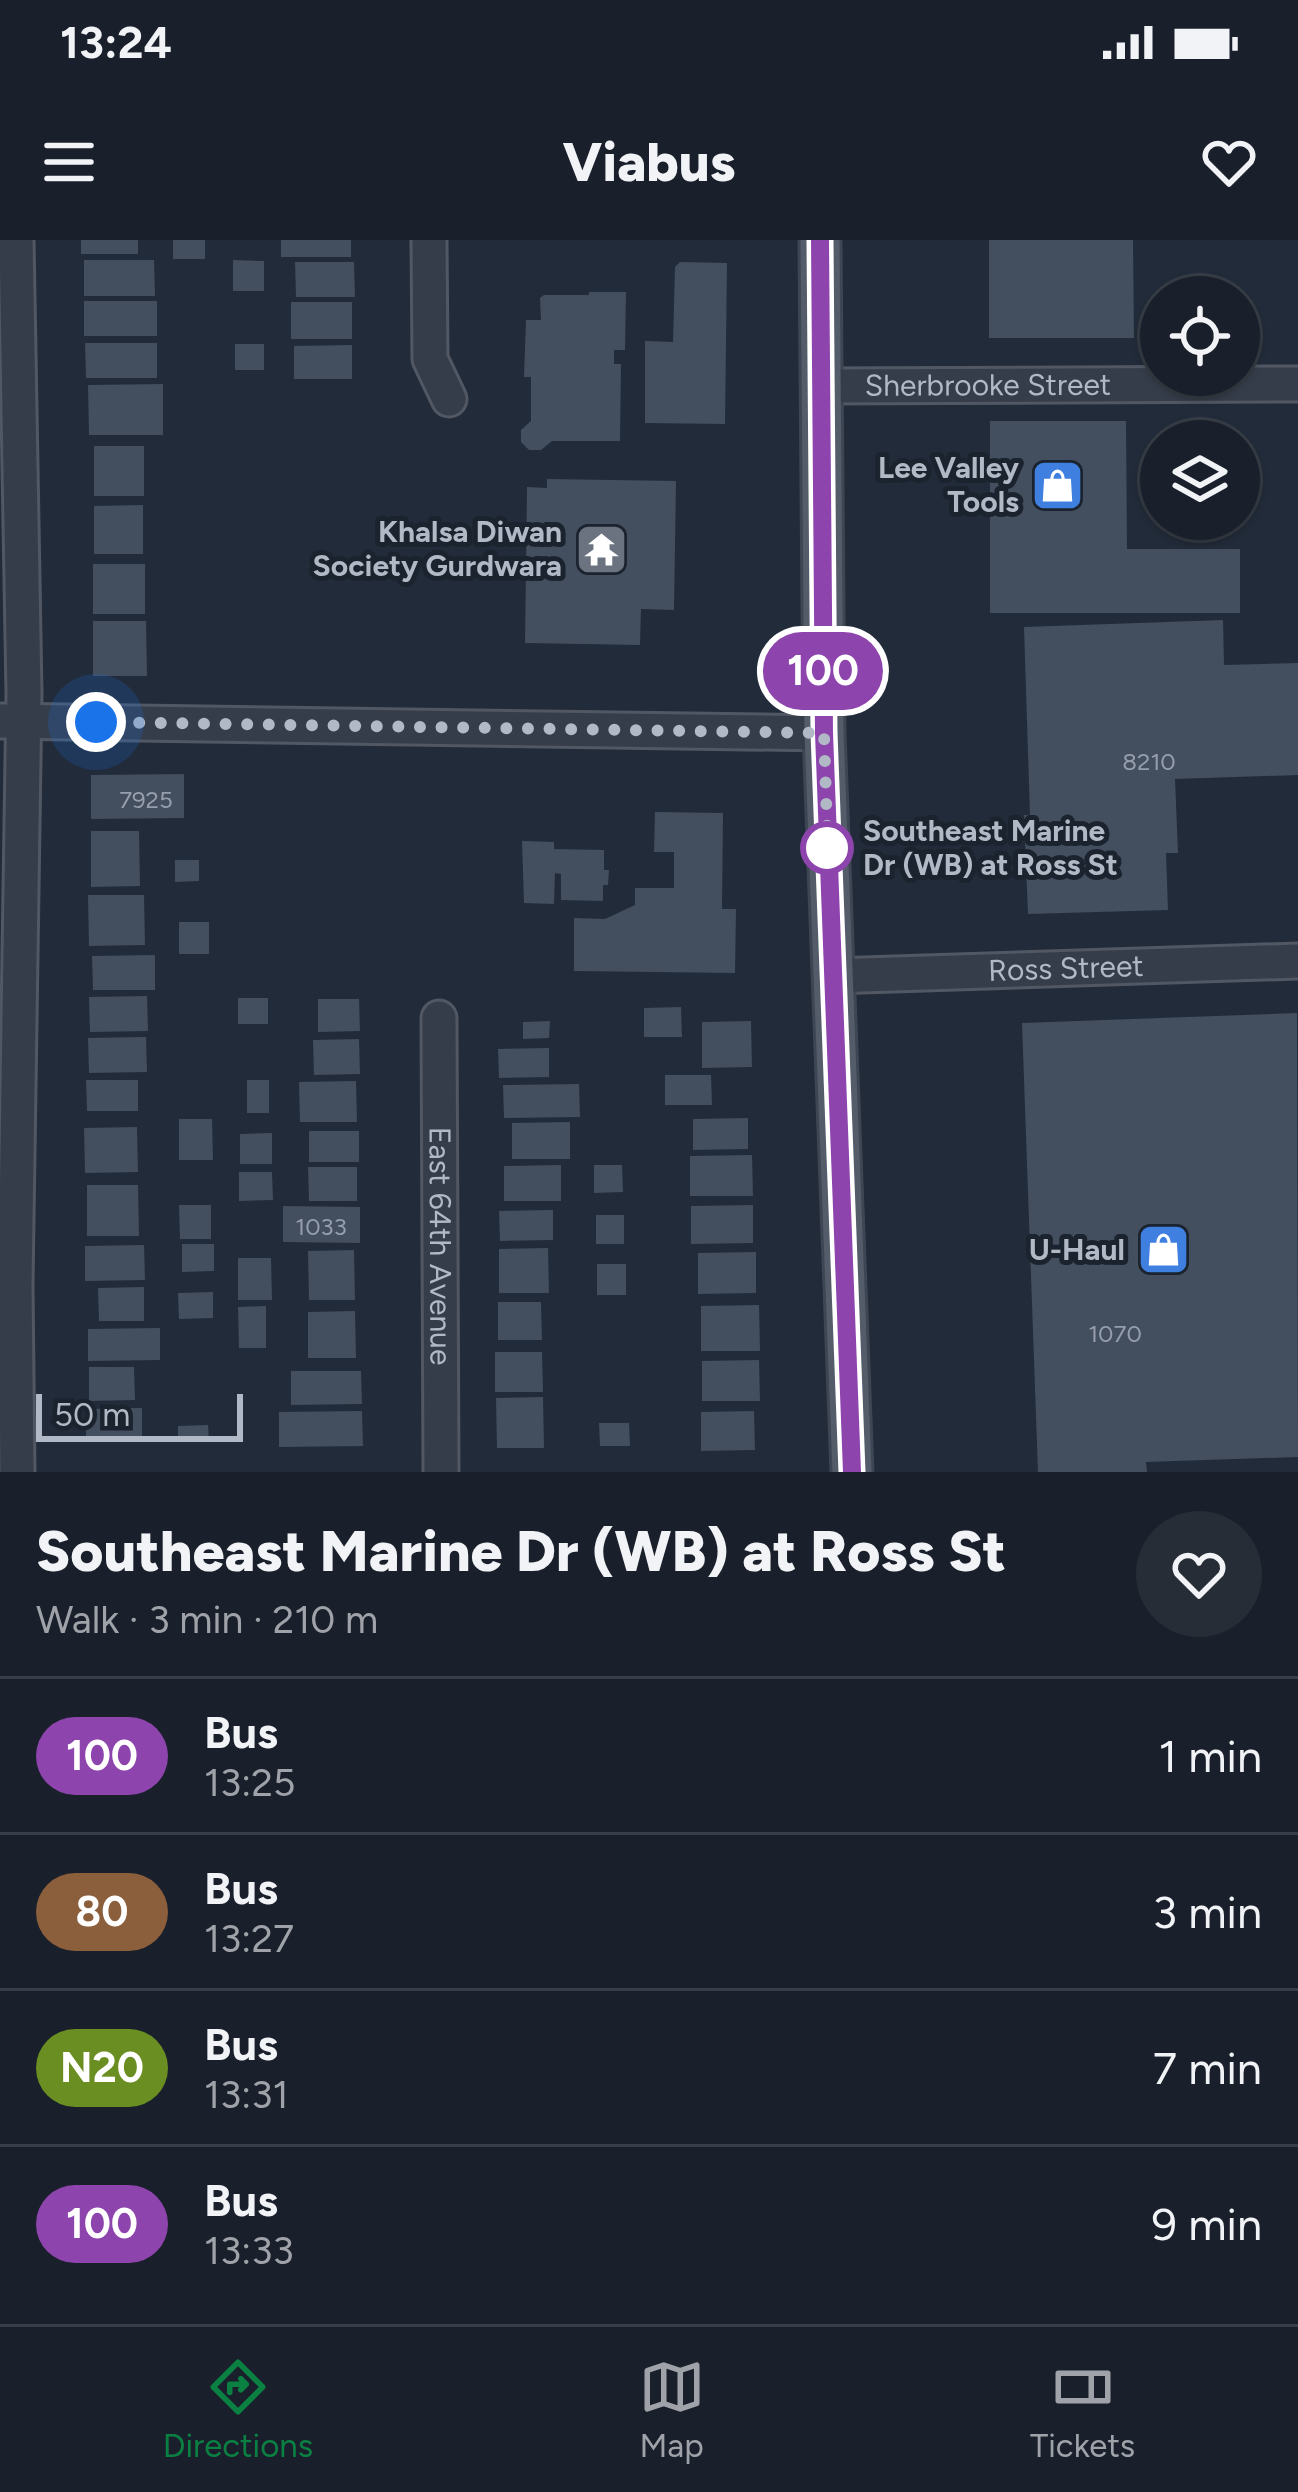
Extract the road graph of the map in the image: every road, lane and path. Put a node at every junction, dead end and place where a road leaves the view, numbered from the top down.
1 (16, 240) edge
2 (429, 240) edge
3 (820, 240) edge
4 (1298, 384) edge
5 (820, 386) junction
6 (449, 399) dead end
7 (12, 721) edge
8 (824, 733) junction
9 (1298, 961) edge
10 (832, 976) junction
11 (440, 1018) dead end
12 (17, 1472) edge
13 (441, 1472) edge
14 (852, 1472) edge

1 - 7 street
2 - 6 street
3 - 5 main road
4 - 5 street, Sherbrooke Street
5 - 8 main road
7 - 8 street
7 - 12 street
8 - 10 main road
9 - 10 street, Ross Street
10 - 14 main road
11 - 13 street, East 64th Avenue

